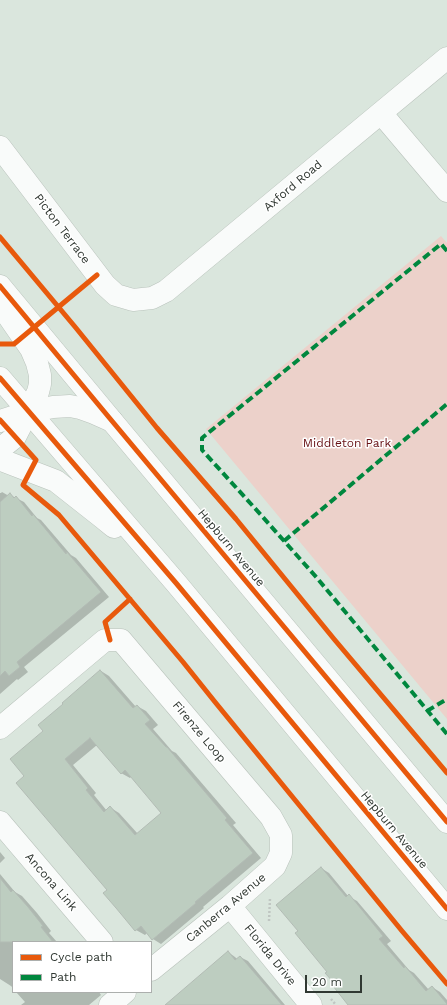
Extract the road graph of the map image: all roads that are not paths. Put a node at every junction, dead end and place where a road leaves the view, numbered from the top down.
1 (447, 58) edge
2 (381, 113) junction
3 (0, 147) edge
4 (447, 191) edge
5 (0, 286) edge
6 (133, 300) joint
7 (0, 304) edge
8 (0, 378) edge
9 (28, 412) junction
10 (0, 421) edge
11 (112, 421) junction
12 (0, 450) edge
13 (0, 460) edge
14 (176, 583) junction
15 (0, 728) edge
16 (0, 822) edge
17 (447, 822) edge
18 (281, 835) joint
19 (230, 906) junction
20 (447, 909) edge
21 (101, 941) edge
22 (152, 969) edge
23 (124, 993) edge
24 (318, 999) edge
25 (110, 1005) edge

1 - 2 street, Axford Road
2 - 4 street
2 - 6 street, Axford Road
3 - 6 street, Picton Terrace
5 - 11 street, Hepburn Avenue
7 - 9 street
8 - 9 street, Hepburn Avenue
9 - 10 street
9 - 11 street
9 - 12 street
9 - 14 street, Hepburn Avenue
11 - 17 street, Hepburn Avenue
13 - 14 street
14 - 20 street, Hepburn Avenue
15 - 18 street, Firenze Loop
16 - 21 street, Ancona Link
18 - 19 street, Canberra Avenue
19 - 22 street, Canberra Avenue
19 - 24 street, Florida Drive
23 - 25 street

